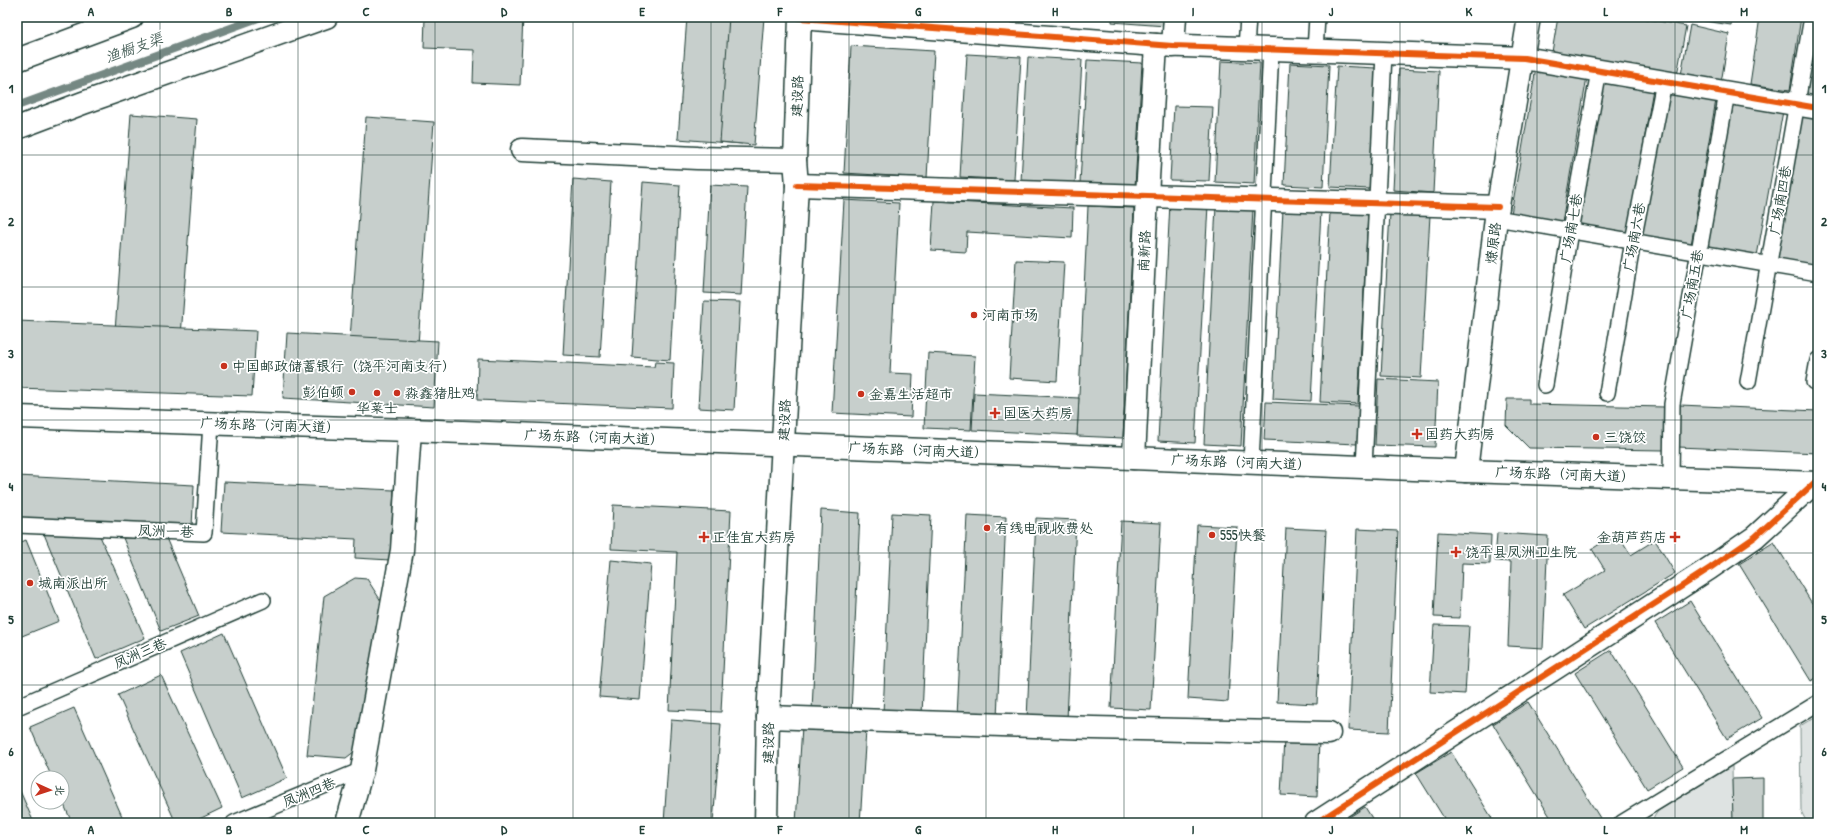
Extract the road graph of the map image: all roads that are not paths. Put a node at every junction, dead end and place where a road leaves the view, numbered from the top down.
1 (326, 17) edge
2 (1175, 17) edge
3 (1248, 17) edge
4 (1317, 17) edge
5 (1529, 17) edge
6 (1812, 17) edge
7 (128, 18) edge
8 (800, 18) edge
9 (1165, 46) junction
10 (1246, 48) junction
11 (1271, 49) junction
12 (1315, 51) junction
13 (1384, 54) junction
14 (1524, 58) junction
15 (17, 60) edge
16 (1599, 71) junction
17 (1664, 82) junction
18 (1727, 93) junction
19 (1796, 104) junction
20 (1818, 108) edge
21 (17, 128) edge
22 (522, 150) dead end
23 (795, 160) junction
24 (797, 185) junction
25 (1147, 195) junction
26 (1264, 199) junction
27 (1377, 203) junction
28 (1497, 212) junction
29 (1570, 230) junction
30 (1633, 241) junction
31 (1698, 252) junction
32 (1769, 265) junction
33 (1818, 273) edge
34 (1818, 360) edge
35 (1748, 382) dead end
36 (1814, 382) dead end
37 (1546, 385) dead end
38 (1607, 393) dead end
39 (17, 417) edge
40 (211, 423) junction
41 (410, 430) junction
42 (783, 444) junction
43 (1134, 458) junction
44 (1252, 463) junction
45 (1364, 466) junction
46 (1466, 471) junction
47 (1671, 478) junction
48 (1816, 483) edge
49 (17, 525) edge
50 (263, 600) dead end
51 (1818, 703) edge
52 (17, 706) edge
53 (768, 717) junction
54 (1329, 732) dead end
55 (362, 770) junction
56 (1629, 821) edge
57 (234, 823) edge
58 (347, 823) edge
59 (766, 823) edge
60 (1316, 823) edge

1 - 21 street
2 - 9 street, 南新路
3 - 10 lane
4 - 12 lane
5 - 14 street, 燎原路
6 - 19 lane, 广场南四巷
7 - 15 street
8 - 9 street
8 - 23 street, 建设路
9 - 10 street
9 - 25 street, 南新路
10 - 11 street
11 - 12 street
11 - 26 lane
12 - 13 street
13 - 14 street
13 - 27 lane
14 - 16 street
14 - 28 street, 燎原路
16 - 17 street
16 - 29 lane, 广场南七巷
17 - 18 street
17 - 30 lane, 广场南六巷
18 - 19 street
18 - 31 lane, 广场南五巷
19 - 20 street
19 - 32 lane, 广场南四巷
22 - 23 street
23 - 24 street, 建设路
24 - 25 street
24 - 42 street, 建设路
25 - 26 street
25 - 43 street, 南新路
26 - 27 street
26 - 44 lane
27 - 28 street
27 - 45 lane
28 - 29 lane
28 - 46 street, 燎原路
29 - 30 lane
29 - 37 lane, 广场南七巷
30 - 31 lane
30 - 38 lane, 广场南六巷
31 - 32 lane
31 - 47 lane, 广场南五巷
32 - 33 lane
32 - 35 lane, 广场南四巷
34 - 36 lane
39 - 40 street, 广场东路（河南大道）
40 - 41 street, 广场东路（河南大道）
40 - 49 lane, 凤洲一巷
41 - 42 street, 广场东路（河南大道）
41 - 55 street
42 - 43 street, 广场东路（河南大道）
42 - 53 street, 建设路
43 - 44 street, 广场东路（河南大道）
44 - 45 street, 广场东路（河南大道）
45 - 46 street, 广场东路（河南大道）
46 - 47 street, 广场东路（河南大道）
47 - 48 street, 广场东路（河南大道）
48 - 60 street
50 - 52 lane, 凤洲三巷
51 - 56 lane
53 - 54 street
53 - 59 street, 建设路
55 - 57 lane, 凤洲四巷
55 - 58 street

